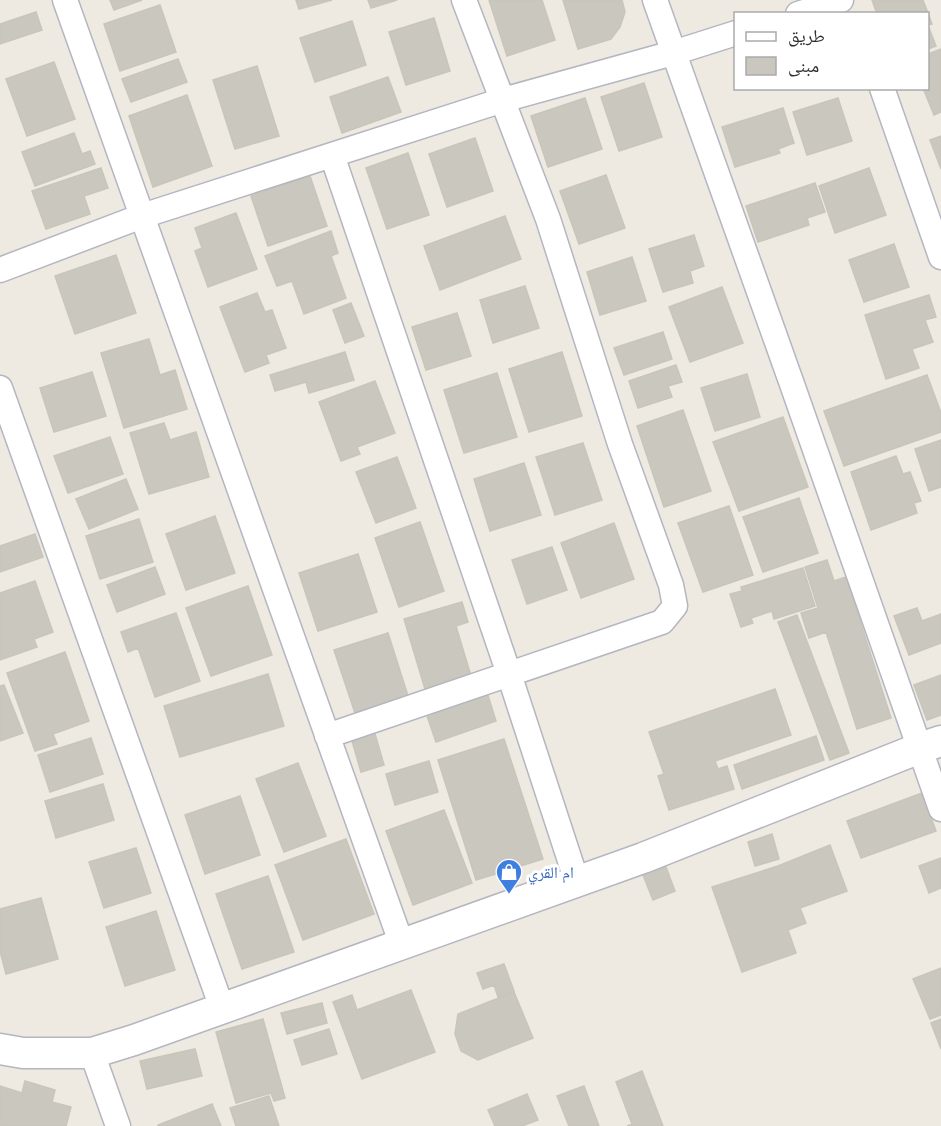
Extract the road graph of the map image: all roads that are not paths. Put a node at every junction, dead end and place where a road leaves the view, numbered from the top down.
1 (65, 0) edge
2 (464, 0) edge
3 (655, 0) edge
4 (842, 0) edge
5 (804, 12) edge
6 (734, 33) edge
7 (673, 53) junction
8 (883, 90) edge
9 (503, 100) junction
10 (332, 155) junction
11 (142, 216) junction
12 (941, 257) edge
13 (0, 270) edge
14 (0, 388) edge
15 (509, 674) junction
16 (327, 736) junction
17 (931, 744) edge
18 (941, 809) edge
19 (577, 882) junction
20 (402, 945) junction
21 (222, 1008) junction
22 (0, 1049) edge
23 (92, 1053) junction
24 (118, 1126) edge

1 - 11 street
2 - 9 street
3 - 7 street
4 - 5 street
6 - 7 street
7 - 9 street
7 - 17 street
8 - 12 street
9 - 10 street
9 - 15 street
10 - 11 street
10 - 15 street
11 - 13 street
11 - 16 street
14 - 21 street
15 - 16 street
15 - 19 street
16 - 20 street
17 - 18 street
17 - 19 street
19 - 20 street
20 - 21 street
21 - 23 street
22 - 23 street
23 - 24 street

